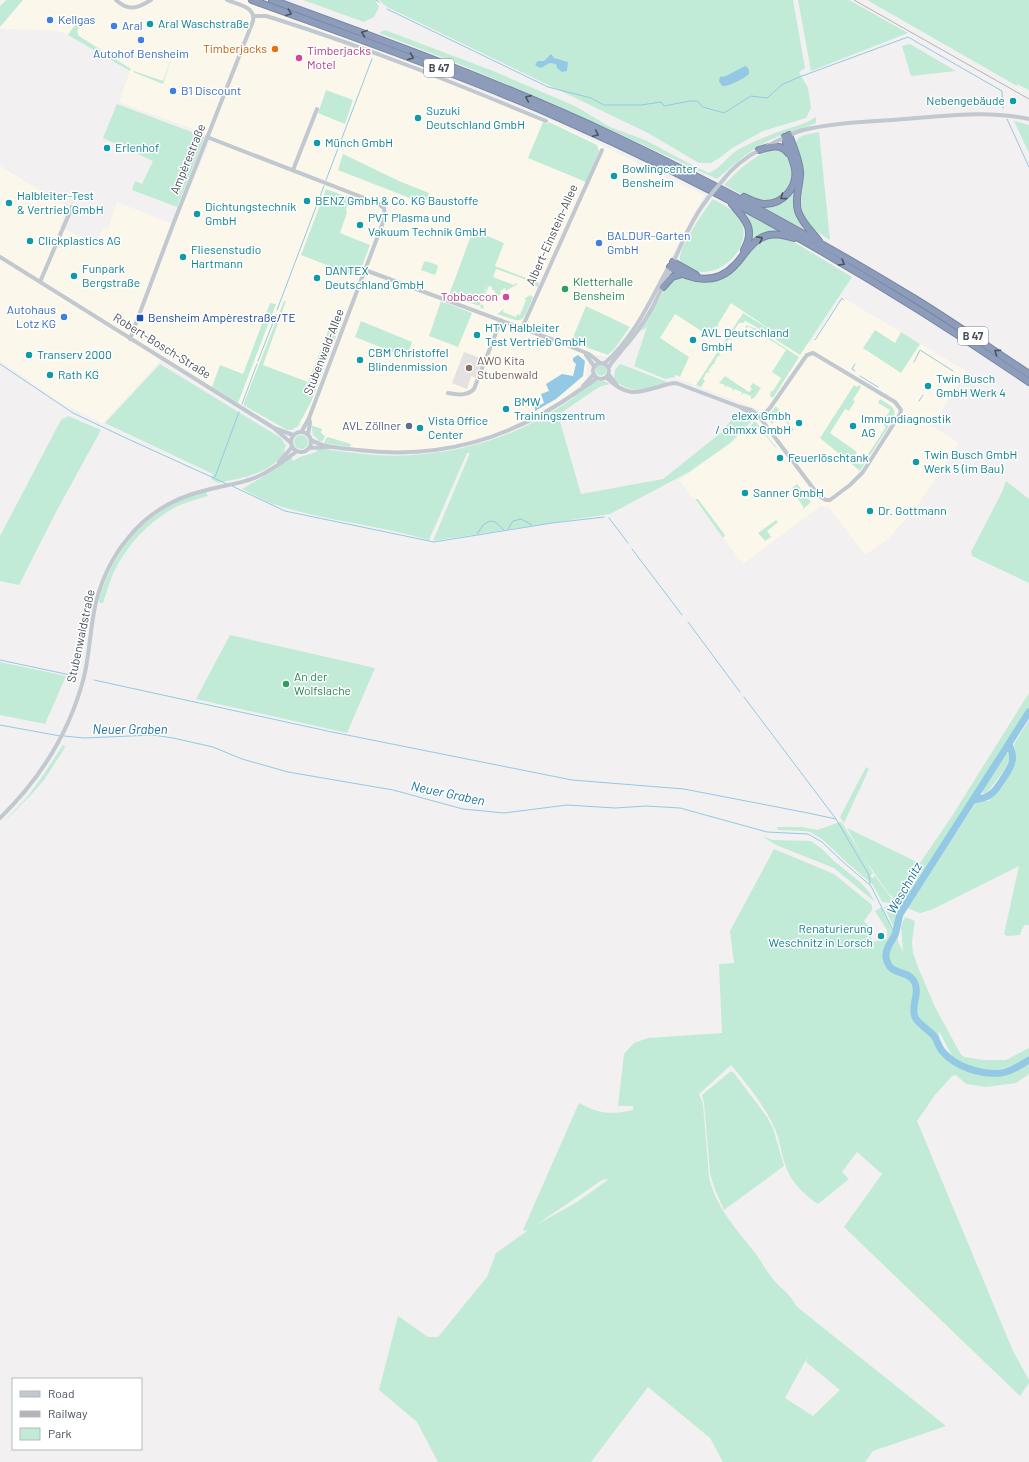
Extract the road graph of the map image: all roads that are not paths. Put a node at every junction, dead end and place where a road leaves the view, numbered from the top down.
1 (116, 0) edge
2 (151, 0) edge
3 (227, 0) edge
4 (252, 0) edge
5 (272, 0) edge
6 (254, 16) junction
7 (317, 109) dead end
8 (1029, 119) edge
9 (546, 121) dead end
10 (787, 136) junction
11 (207, 137) junction
12 (602, 150) dead end
13 (759, 150) junction
14 (791, 156) junction
15 (293, 170) junction
16 (729, 196) junction
17 (72, 207) dead end
18 (820, 242) junction
19 (809, 243) junction
20 (0, 257) edge
21 (671, 265) junction
22 (366, 270) junction
23 (682, 274) junction
24 (40, 282) junction
25 (663, 287) junction
26 (501, 320) junction
27 (522, 328) junction
28 (130, 339) junction
29 (583, 352) junction
30 (599, 362) junction
31 (607, 365) junction
32 (594, 366) junction
33 (1029, 374) edge
34 (595, 376) junction
35 (607, 376) junction
36 (1029, 382) edge
37 (448, 394) dead end
38 (759, 416) junction
39 (309, 418) junction
40 (274, 428) junction
41 (302, 431) junction
42 (308, 434) junction
43 (293, 435) junction
44 (311, 440) junction
45 (290, 442) junction
46 (330, 446) junction
47 (292, 447) junction
48 (309, 448) junction
49 (297, 451) junction
50 (277, 466) junction
51 (0, 818) edge

1 - 2 street
3 - 6 street
4 -> 16 highway, B 47
16 -> 5 highway, B 47
6 - 9 street
6 - 11 street, Ampèrestraße
7 - 15 street
8 - 10 street
10 - 13 street
10 - 14 highway
10 - 18 highway
11 - 15 street
11 - 28 street, Ampèrestraße
12 - 27 street, Albert-Einstein-Allee
13 - 14 highway
13 - 21 street, bridge
14 -> 16 highway
15 - 22 street, Stubenwald-Allee
16 - 18 highway, B 47
16 - 19 highway, B 47
16 - 21 highway
17 - 24 street
33 -> 18 highway, B 47
23 -> 19 highway
19 -> 36 highway, B 47
20 - 24 street, Robert-Bosch-Straße
21 - 23 highway
21 - 25 street
21 - 31 street
22 - 26 street
22 - 39 street, Stubenwald-Allee
23 - 25 highway
24 - 28 street, Robert-Bosch-Straße
25 - 31 street
26 - 27 street
26 - 37 street
27 - 29 street
28 - 40 street, Robert-Bosch-Straße
29 - 30 street
29 - 32 street
30 - 31 street
30 - 32 street
31 - 35 street
32 - 34 street
34 - 35 street
34 - 46 street
35 - 38 street
38 - 38 street
39 - 41 street, Stubenwald-Allee
39 - 42 street, Stubenwald-Allee
40 - 43 street, Robert-Bosch-Straße
40 - 45 street, Robert-Bosch-Straße
41 - 42 street
41 - 43 street
42 - 44 street
43 - 45 street
44 - 46 street
44 - 48 street
45 - 47 street, Robert-Bosch-Straße
46 - 48 street
47 - 49 street, Robert-Bosch-Straße
47 - 50 street, Stubenwaldstraße
48 - 49 street
49 - 50 street, Stubenwaldstraße
50 - 51 street, Stubenwaldstraße

